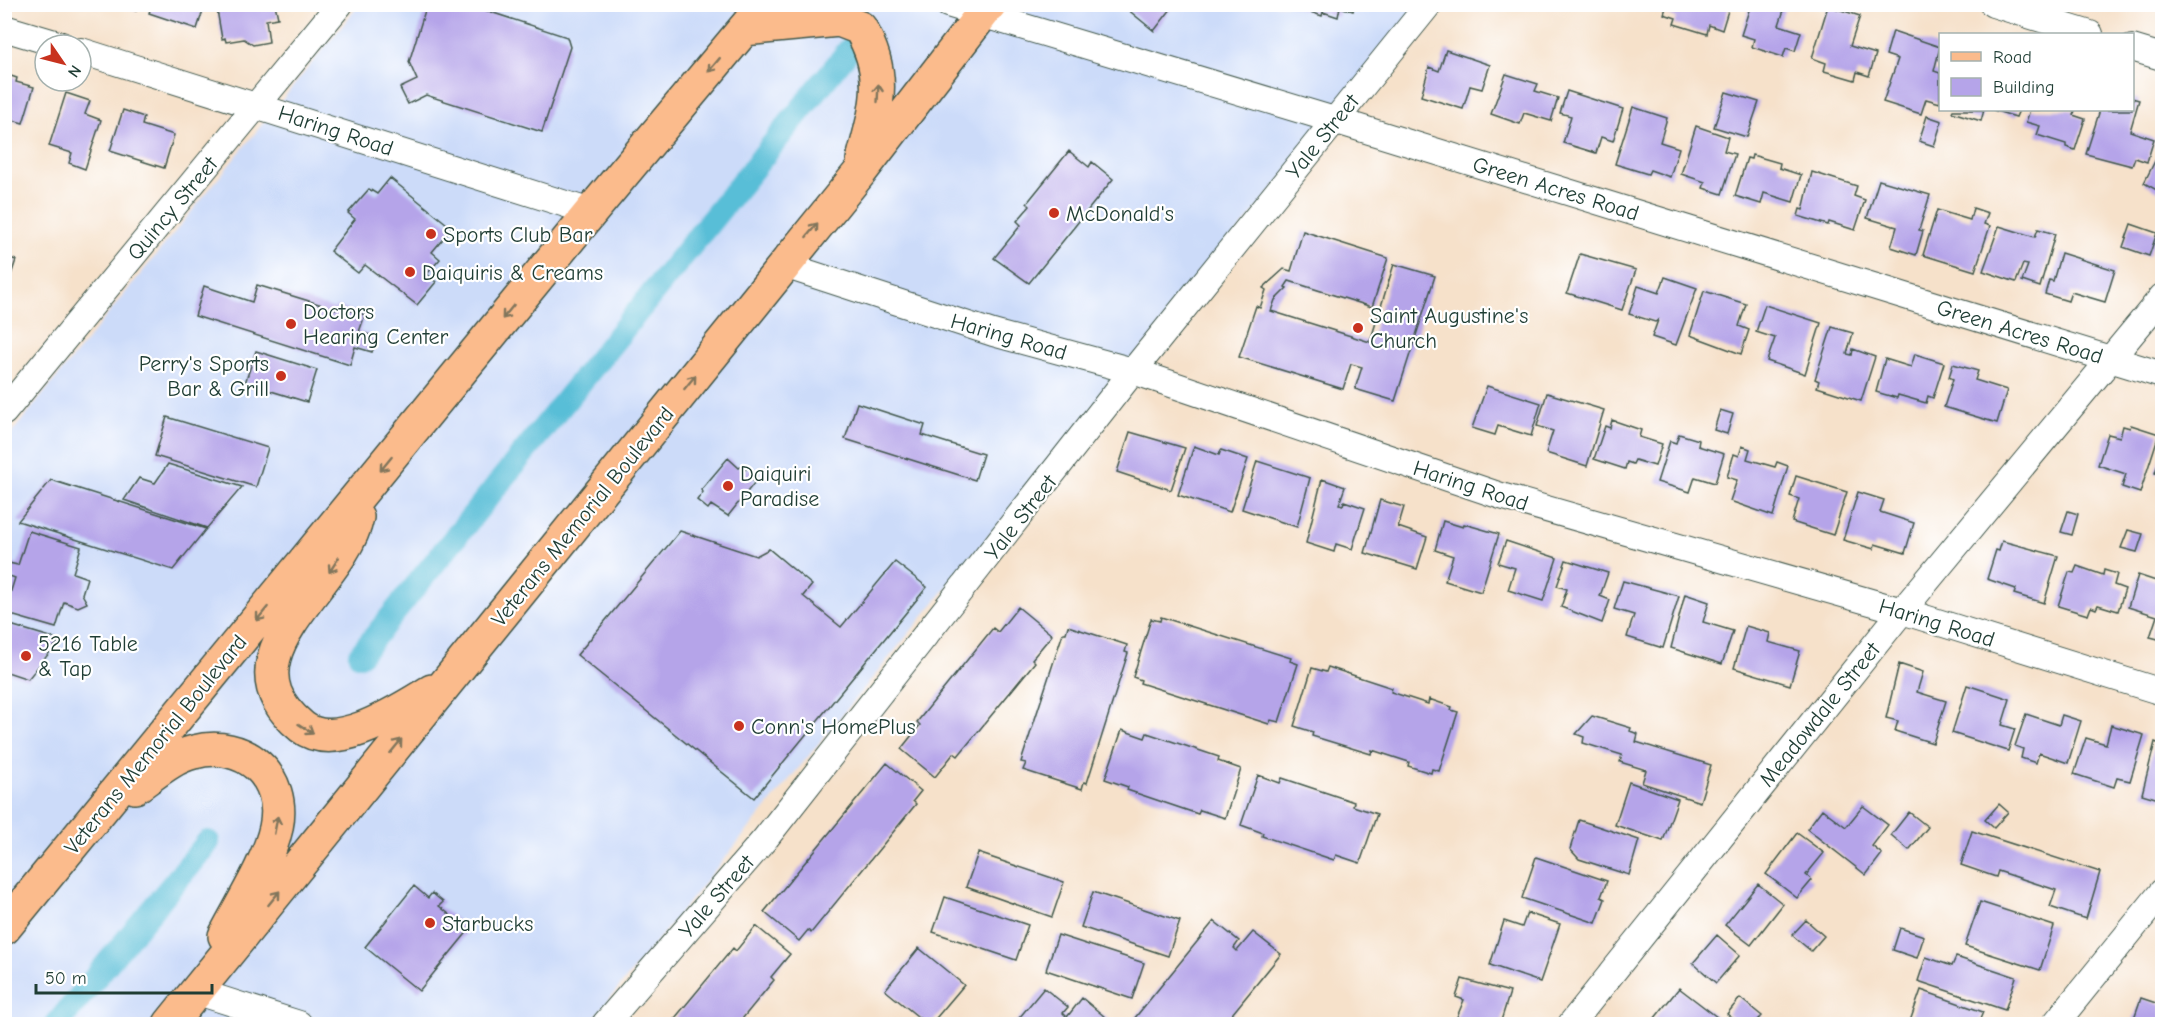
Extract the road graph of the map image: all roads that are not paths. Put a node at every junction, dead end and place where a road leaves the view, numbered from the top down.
1 (340, 4) edge
2 (765, 4) edge
3 (948, 4) edge
4 (1429, 4) edge
5 (1993, 4) edge
6 (986, 10) edge
7 (4, 28) edge
8 (744, 29) junction
9 (2087, 33) edge
10 (33, 36) edge
11 (2134, 48) edge
12 (93, 55) edge
13 (2163, 57) edge
14 (257, 105) junction
15 (1334, 120) junction
16 (861, 171) junction
17 (591, 212) junction
18 (784, 265) junction
19 (2163, 297) edge
20 (2112, 359) junction
21 (1133, 371) junction
22 (2163, 375) edge
23 (4, 412) edge
24 (362, 492) junction
25 (1902, 611) junction
26 (450, 679) junction
27 (2163, 692) edge
28 (100, 812) junction
29 (2163, 892) edge
30 (4, 928) edge
31 (198, 992) junction
32 (170, 1024) edge
33 (299, 1024) edge
34 (605, 1024) edge
35 (1571, 1024) edge
36 (2055, 1024) edge

1 - 14 street, Quincy Street
2 - 8 main road, Veterans Memorial Boulevard
3 - 6 street, Green Acres Road
4 - 15 street, Yale Street
5 - 9 street
6 - 15 street, Green Acres Road
6 - 16 main road, Veterans Memorial Boulevard
7 - 10 street
16 -> 8 main road
8 -> 17 main road, Veterans Memorial Boulevard
11 - 13 street
12 - 14 street, Haring Road
14 - 17 street, Haring Road
14 - 23 street, Quincy Street
15 - 20 street, Green Acres Road
15 - 21 street, Yale Street
18 -> 16 main road, Veterans Memorial Boulevard
17 -> 24 main road, Veterans Memorial Boulevard
18 - 21 street, Haring Road
26 -> 18 main road, Veterans Memorial Boulevard
19 - 20 street, Meadowdale Street
20 - 22 street, Green Acres Road
20 - 25 street, Meadowdale Street
21 - 25 street, Haring Road
21 - 34 street, Yale Street
24 -> 26 main road
24 -> 28 main road, Veterans Memorial Boulevard
25 - 27 street, Haring Road
25 - 35 street, Meadowdale Street
31 -> 26 main road, Veterans Memorial Boulevard
28 - 30 main road, Veterans Memorial Boulevard
31 -> 28 main road
29 - 36 street
31 - 32 main road, Veterans Memorial Boulevard
31 - 33 street

